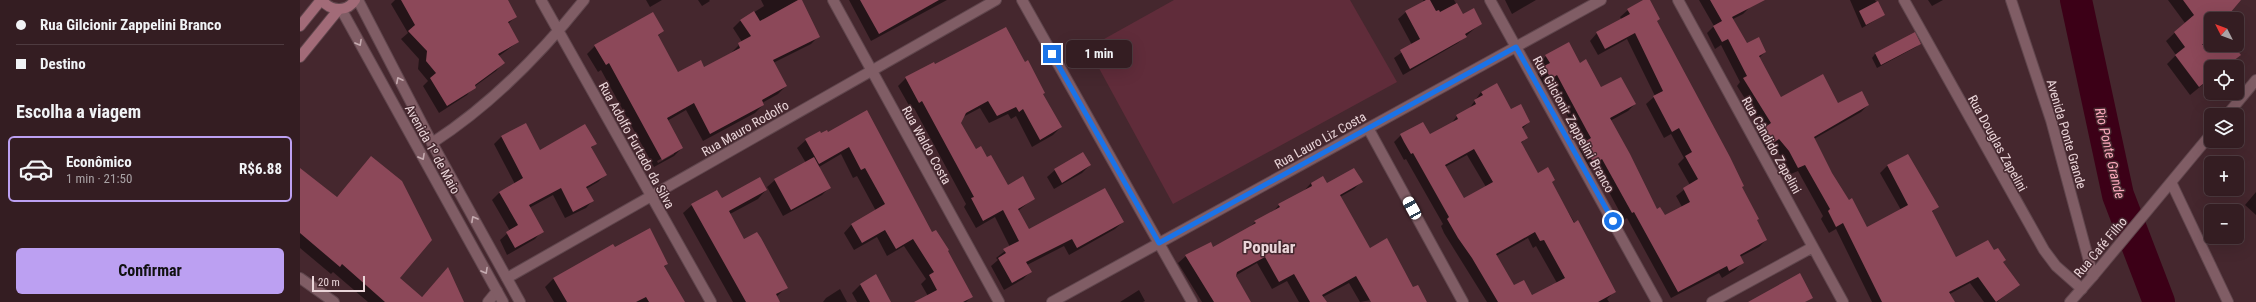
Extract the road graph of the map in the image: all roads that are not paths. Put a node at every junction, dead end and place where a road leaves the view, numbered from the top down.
1 (321, 0) edge
2 (355, 0) edge
3 (358, 0) edge
4 (541, 0) edge
5 (584, 0) edge
6 (833, 0) edge
7 (996, 0) edge
8 (1022, 0) edge
9 (1490, 0) edge
10 (1601, 0) edge
11 (1678, 0) edge
12 (1904, 0) edge
13 (2011, 0) edge
14 (340, 9) junction
15 (300, 26) edge
16 (559, 32) junction
17 (1516, 47) junction
18 (300, 57) edge
19 (872, 71) junction
20 (2256, 80) edge
21 (2233, 108) edge
22 (1368, 128) junction
23 (2204, 142) edge
24 (432, 143) junction
25 (2171, 182) junction
26 (651, 196) junction
27 (1159, 243) junction
28 (1813, 247) junction
29 (2093, 276) junction
30 (300, 278) edge
31 (507, 278) junction
32 (2082, 289) junction
33 (496, 291) junction
34 (334, 302) edge
35 (488, 302) edge
36 (502, 302) edge
37 (520, 302) edge
38 (710, 302) edge
39 (999, 302) edge
40 (1052, 302) edge
41 (1192, 302) edge
42 (1463, 302) edge
43 (1657, 302) edge
44 (1712, 302) edge
45 (1843, 302) edge
46 (2070, 302) edge
47 (2228, 302) edge

1 - 14 main road
1 - 15 main road
2 - 14 main road
24 -> 3 street
4 - 16 street, Rua Adolfo Furtado da Silva
5 - 16 street
6 - 19 street, Rua Waldo Costa
7 - 19 street, Rua Mauro Rodolfo
8 - 27 street
9 - 17 street, Rua Gilcionir Zappelini Branco
10 - 17 street, Rua Lauro Liz Costa
11 - 28 street, Rua Cândido Zapelini
12 - 32 street, Rua Douglas Zapelini
13 - 29 street, Avenida Ponte Grande
14 - 18 main road
14 -> 33 street, Avenida 1º de Maio
16 - 24 street
16 - 26 street, Rua Adolfo Furtado da Silva
17 - 22 street, Rua Lauro Liz Costa
17 - 43 street, Rua Gilcionir Zappelini Branco
19 - 26 street, Rua Mauro Rodolfo
19 - 39 street, Rua Waldo Costa
20 - 21 street
22 - 27 street, Rua Lauro Liz Costa
22 - 42 street
23 - 25 street, Rua Café Filho
31 -> 24 street
25 - 29 street, Rua Café Filho
25 - 47 street
26 - 31 street, Rua Mauro Rodolfo
26 - 38 street, Rua Adolfo Furtado da Silva
27 - 40 street, Rua Lauro Liz Costa
27 - 41 street
28 - 44 street
28 - 45 street, Rua Cândido Zapelini
29 - 32 street, Rua Café Filho
30 - 34 street
31 - 37 street
32 - 46 street, Rua Café Filho
33 - 35 street
33 - 36 street, Avenida 1º de Maio

